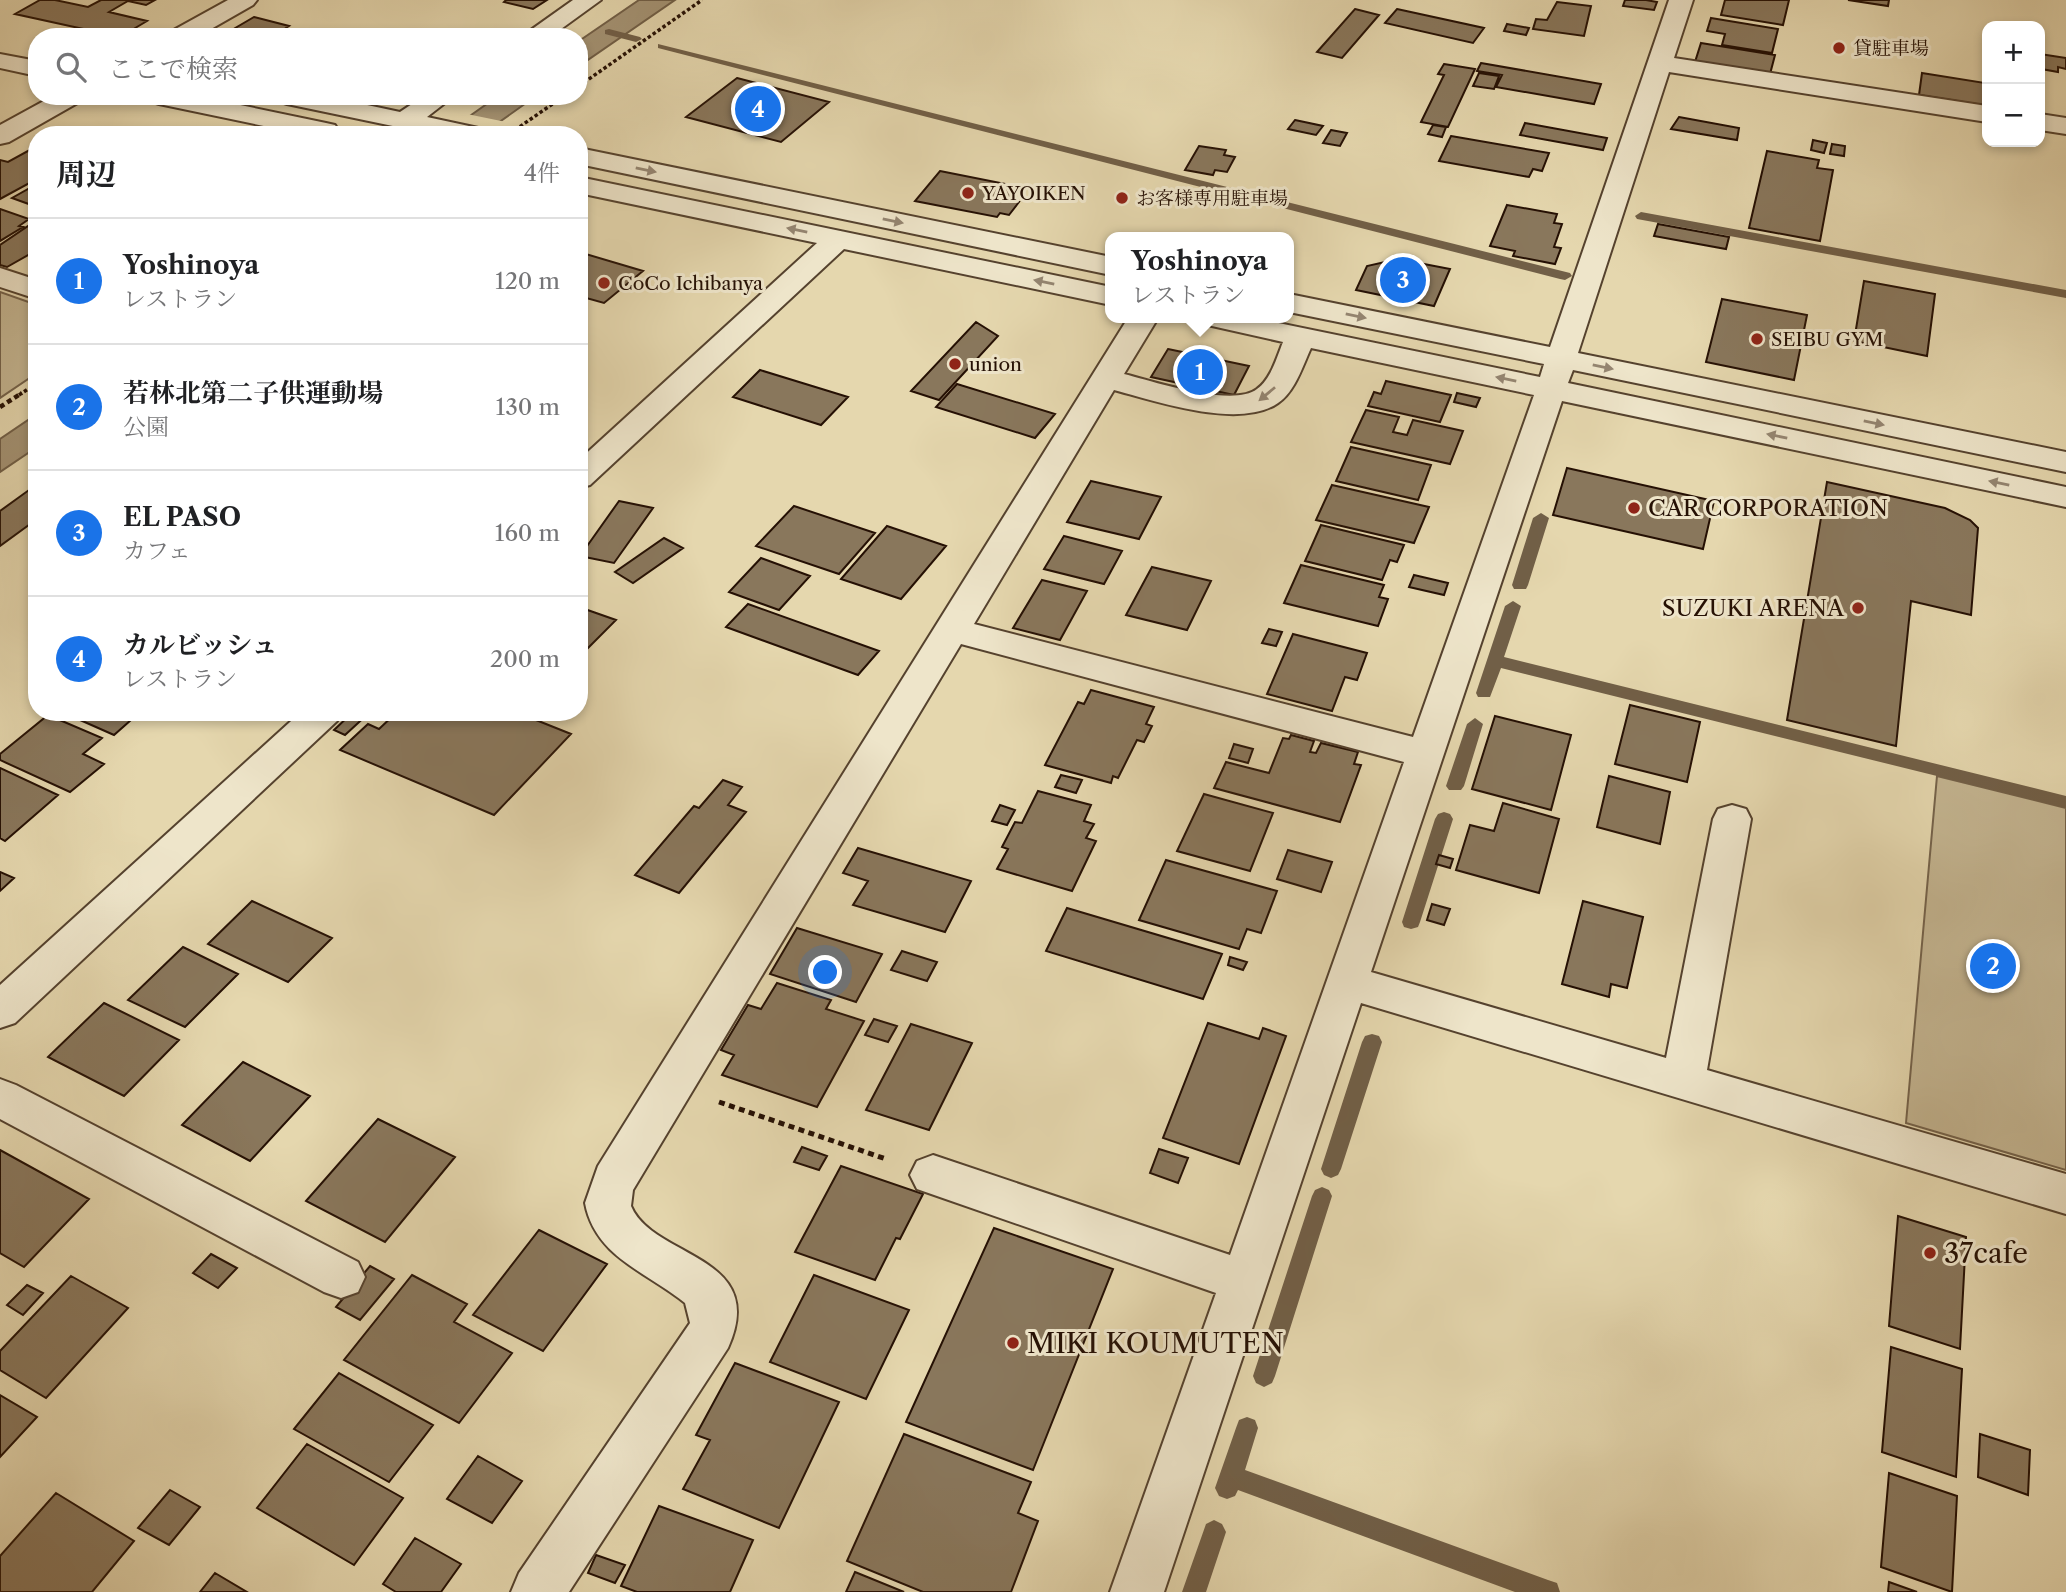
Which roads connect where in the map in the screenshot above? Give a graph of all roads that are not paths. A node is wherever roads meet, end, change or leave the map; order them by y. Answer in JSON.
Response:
{"nodes":[{"id":1,"x":245,"y":0,"type":"edge"},
{"id":2,"x":589,"y":0,"type":"edge"},
{"id":3,"x":1681,"y":0,"type":"edge"},
{"id":4,"x":195,"y":28,"type":"edge"},
{"id":5,"x":547,"y":28,"type":"edge"},
{"id":6,"x":0,"y":61,"type":"edge"},
{"id":7,"x":1660,"y":63,"type":"junction"},
{"id":8,"x":28,"y":67,"type":"edge"},
{"id":9,"x":56,"y":105,"type":"edge"},
{"id":10,"x":201,"y":105,"type":"edge"},
{"id":11,"x":331,"y":105,"type":"edge"},
{"id":12,"x":428,"y":105,"type":"edge"},
{"id":13,"x":1982,"y":113,"type":"edge"},
{"id":14,"x":405,"y":120,"type":"junction"},
{"id":15,"x":2045,"y":123,"type":"edge"},
{"id":16,"x":300,"y":126,"type":"edge"},
{"id":17,"x":431,"y":126,"type":"edge"},
{"id":18,"x":2066,"y":126,"type":"edge"},
{"id":19,"x":0,"y":136,"type":"edge"},
{"id":20,"x":588,"y":158,"type":"edge"},
{"id":21,"x":588,"y":187,"type":"edge"},
{"id":22,"x":838,"y":239,"type":"junction"},
{"id":23,"x":1105,"y":265,"type":"edge"},
{"id":24,"x":0,"y":277,"type":"edge"},
{"id":25,"x":28,"y":287,"type":"edge"},
{"id":26,"x":1105,"y":295,"type":"edge"},
{"id":27,"x":1294,"y":304,"type":"edge"},
{"id":28,"x":1140,"y":323,"type":"edge"},
{"id":29,"x":1237,"y":323,"type":"edge"},
{"id":30,"x":1301,"y":336,"type":"junction"},
{"id":31,"x":1556,"y":373,"type":"junction"},
{"id":32,"x":1106,"y":379,"type":"junction"},
{"id":33,"x":2066,"y":462,"type":"edge"},
{"id":34,"x":588,"y":470,"type":"edge"},
{"id":35,"x":2066,"y":497,"type":"edge"},
{"id":36,"x":952,"y":630,"type":"junction"},
{"id":37,"x":314,"y":721,"type":"edge"},
{"id":38,"x":1426,"y":754,"type":"junction"},
{"id":39,"x":1732,"y":819,"type":"dead end"},
{"id":40,"x":1347,"y":982,"type":"junction"},
{"id":41,"x":0,"y":1011,"type":"edge"},
{"id":42,"x":1683,"y":1081,"type":"junction"},
{"id":43,"x":0,"y":1098,"type":"edge"},
{"id":44,"x":933,"y":1175,"type":"road end"},
{"id":45,"x":2066,"y":1194,"type":"edge"},
{"id":46,"x":341,"y":1278,"type":"dead end"},
{"id":47,"x":1244,"y":1281,"type":"junction"},
{"id":48,"x":538,"y":1592,"type":"edge"},
{"id":49,"x":1137,"y":1592,"type":"edge"}],
"edges":[{"from":1,"to":4,"type":"street"},
{"from":2,"to":5,"type":"street"},
{"from":3,"to":7,"type":"street"},
{"from":6,"to":8,"type":"street"},
{"from":7,"to":13,"type":"street"},
{"from":7,"to":31,"type":"street"},
{"from":9,"to":19,"type":"street"},
{"from":10,"to":16,"type":"street"},
{"from":11,"to":14,"type":"street"},
{"from":12,"to":14,"type":"street"},
{"from":14,"to":17,"type":"street"},
{"from":15,"to":18,"type":"street"},
{"from":20,"to":23,"type":"street","one_way":true},
{"from":22,"to":21,"type":"street","one_way":true},
{"from":26,"to":22,"type":"street","one_way":true},
{"from":22,"to":34,"type":"street"},
{"from":24,"to":25,"type":"street"},
{"from":27,"to":31,"type":"street","one_way":true},
{"from":28,"to":32,"type":"street"},
{"from":29,"to":30,"type":"street"},
{"from":31,"to":30,"type":"street","one_way":true},
{"from":30,"to":32,"type":"street","one_way":true},
{"from":31,"to":33,"type":"street","one_way":true},
{"from":35,"to":31,"type":"street","one_way":true},
{"from":31,"to":38,"type":"street"},
{"from":32,"to":36,"type":"street"},
{"from":36,"to":38,"type":"street"},
{"from":36,"to":48,"type":"street"},
{"from":37,"to":41,"type":"street"},
{"from":38,"to":40,"type":"street"},
{"from":39,"to":42,"type":"street"},
{"from":40,"to":42,"type":"street"},
{"from":40,"to":47,"type":"street"},
{"from":42,"to":45,"type":"street"},
{"from":43,"to":46,"type":"street"},
{"from":44,"to":47,"type":"street"},
{"from":47,"to":49,"type":"street"}]}
